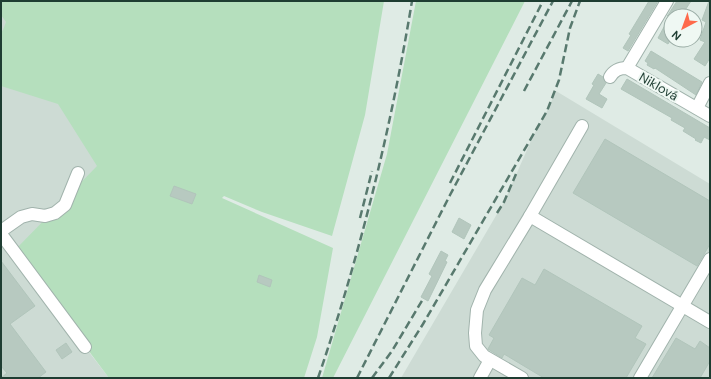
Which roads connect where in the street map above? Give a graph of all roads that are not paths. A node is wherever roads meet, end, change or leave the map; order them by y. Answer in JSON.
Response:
{"nodes":[{"id":1,"x":667,"y":1,"type":"edge"},
{"id":2,"x":627,"y":68,"type":"junction"},
{"id":3,"x":610,"y":77,"type":"dead end"},
{"id":4,"x":710,"y":83,"type":"edge"},
{"id":5,"x":697,"y":108,"type":"junction"},
{"id":6,"x":710,"y":116,"type":"edge"},
{"id":7,"x":582,"y":126,"type":"dead end"},
{"id":8,"x":78,"y":173,"type":"dead end"},
{"id":9,"x":530,"y":216,"type":"junction"},
{"id":10,"x":1,"y":231,"type":"edge"},
{"id":11,"x":1,"y":234,"type":"edge"},
{"id":12,"x":710,"y":259,"type":"edge"},
{"id":13,"x":682,"y":306,"type":"junction"},
{"id":14,"x":710,"y":322,"type":"edge"},
{"id":15,"x":85,"y":347,"type":"dead end"},
{"id":16,"x":490,"y":360,"type":"junction"},
{"id":17,"x":480,"y":378,"type":"edge"},
{"id":18,"x":522,"y":378,"type":"edge"},
{"id":19,"x":640,"y":378,"type":"edge"}],
"edges":[{"from":1,"to":2,"type":"street"},
{"from":2,"to":3,"type":"street","name":"Niklová"},
{"from":2,"to":5,"type":"street","name":"Niklová"},
{"from":4,"to":5,"type":"street"},
{"from":5,"to":6,"type":"street","name":"Niklová"},
{"from":7,"to":9,"type":"street"},
{"from":8,"to":10,"type":"street"},
{"from":9,"to":13,"type":"street"},
{"from":9,"to":16,"type":"street"},
{"from":11,"to":15,"type":"street"},
{"from":12,"to":13,"type":"street"},
{"from":13,"to":14,"type":"street"},
{"from":13,"to":19,"type":"street"},
{"from":16,"to":17,"type":"street"},
{"from":16,"to":18,"type":"street"}]}
